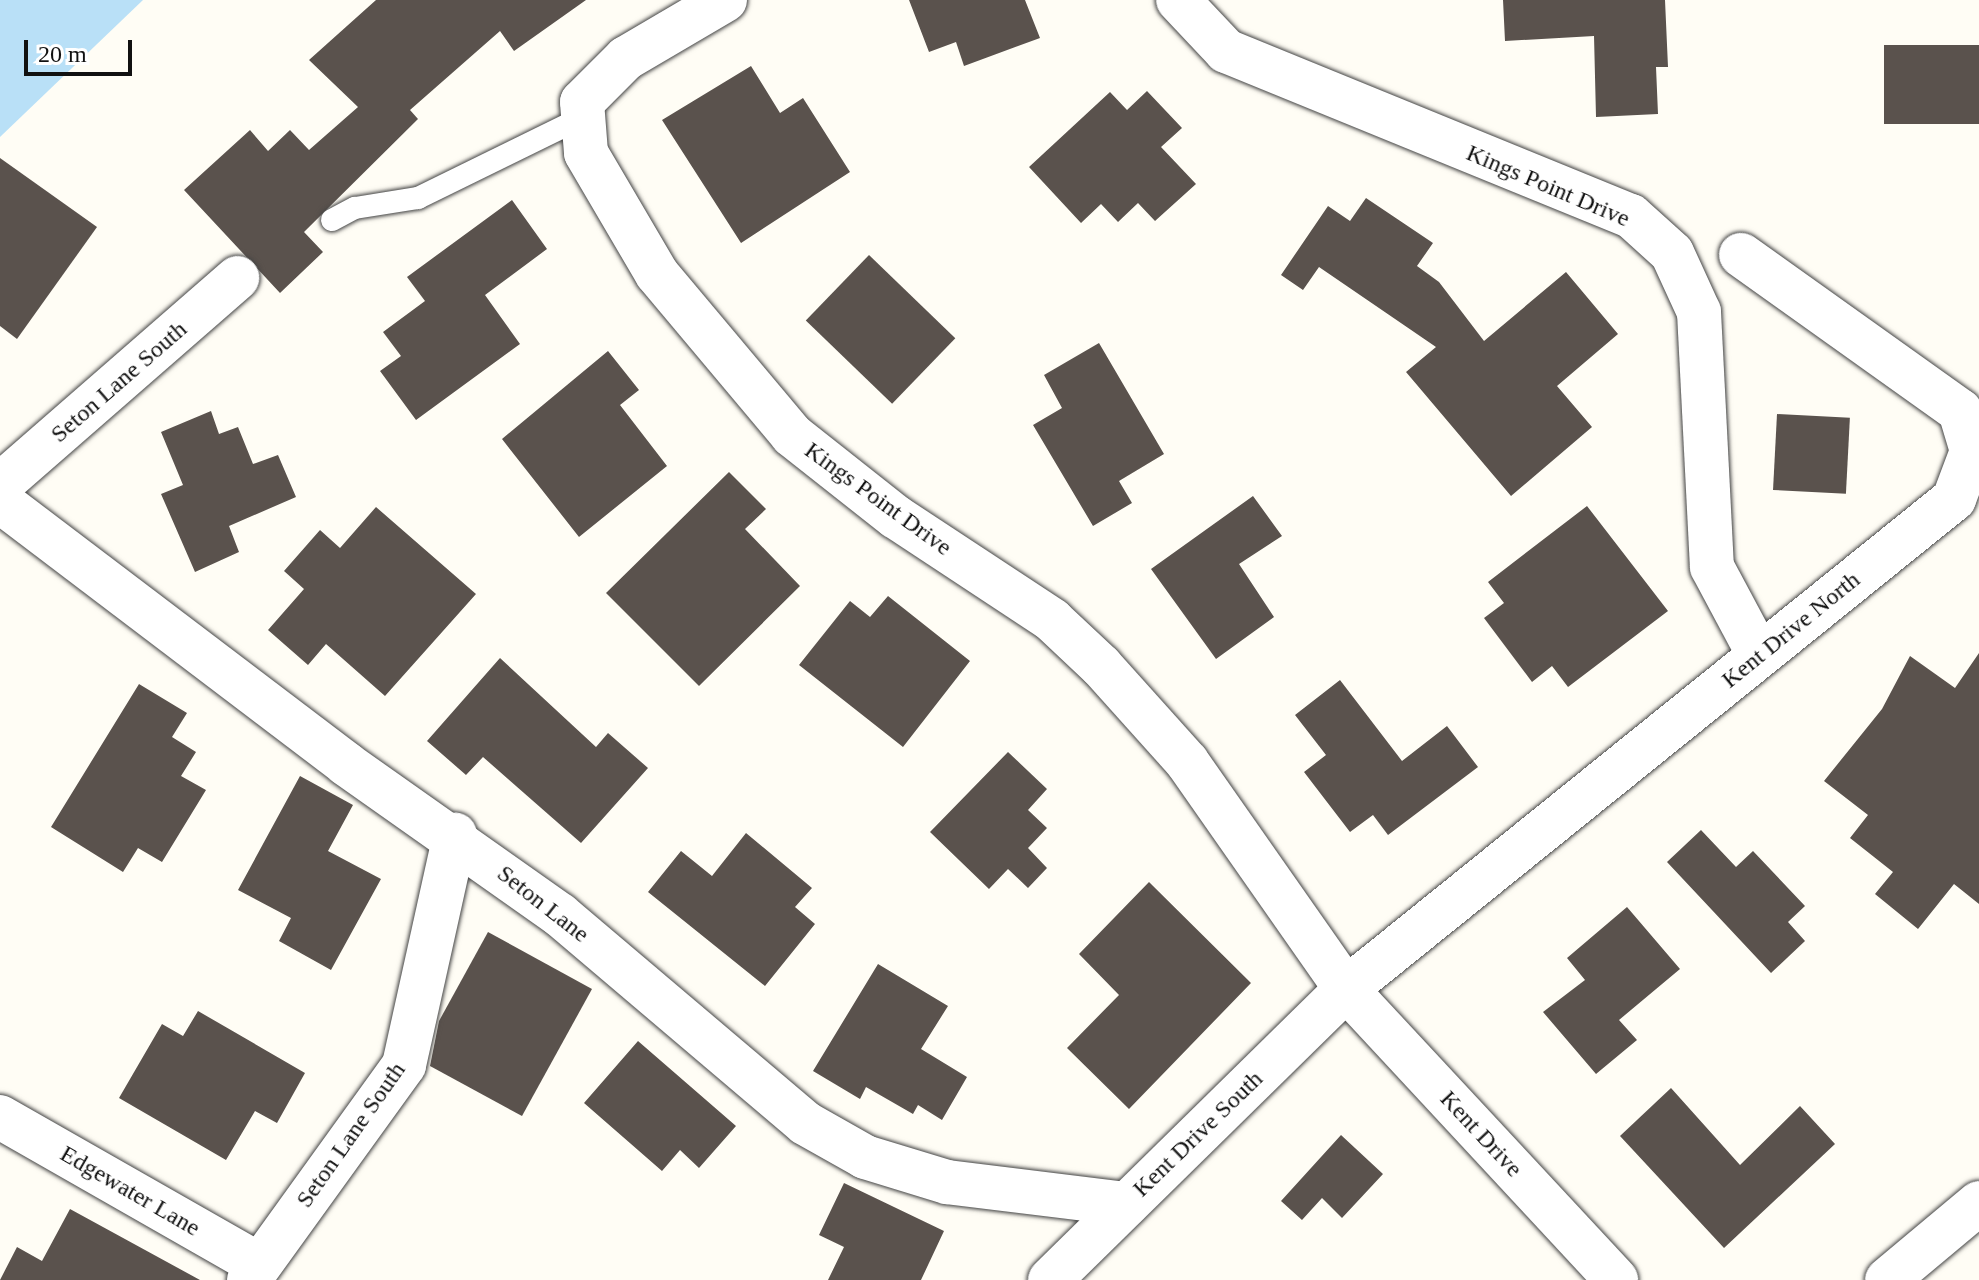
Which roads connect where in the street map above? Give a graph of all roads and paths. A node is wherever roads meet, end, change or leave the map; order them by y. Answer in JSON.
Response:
{"nodes":[{"id":1,"x":725,"y":0,"type":"edge"},
{"id":2,"x":1178,"y":0,"type":"edge"},
{"id":3,"x":583,"y":117,"type":"junction"},
{"id":4,"x":332,"y":220,"type":"dead end"},
{"id":5,"x":1741,"y":255,"type":"dead end"},
{"id":6,"x":237,"y":278,"type":"dead end"},
{"id":7,"x":0,"y":485,"type":"edge"},
{"id":8,"x":0,"y":501,"type":"edge"},
{"id":9,"x":1759,"y":655,"type":"junction"},
{"id":10,"x":455,"y":835,"type":"junction"},
{"id":11,"x":1346,"y":989,"type":"junction"},
{"id":12,"x":0,"y":1117,"type":"edge"},
{"id":13,"x":1979,"y":1203,"type":"edge"},
{"id":14,"x":1127,"y":1204,"type":"junction"},
{"id":15,"x":254,"y":1272,"type":"edge"},
{"id":16,"x":1050,"y":1280,"type":"edge"},
{"id":17,"x":1616,"y":1280,"type":"edge"},
{"id":18,"x":1887,"y":1280,"type":"edge"}],
"edges":[{"from":1,"to":3,"type":"street"},
{"from":2,"to":9,"type":"street","name":"Kings Point Drive"},
{"from":3,"to":4,"type":"lane"},
{"from":3,"to":11,"type":"street","name":"Kings Point Drive"},
{"from":5,"to":9,"type":"street","name":"Kent Drive North"},
{"from":6,"to":7,"type":"street","name":"Seton Lane South"},
{"from":8,"to":10,"type":"street","name":"Seton Lane"},
{"from":9,"to":11,"type":"street","name":"Kent Drive North"},
{"from":10,"to":14,"type":"street","name":"Seton Lane"},
{"from":10,"to":15,"type":"street","name":"Seton Lane South"},
{"from":11,"to":14,"type":"street","name":"Kent Drive South"},
{"from":11,"to":17,"type":"street","name":"Kent Drive"},
{"from":12,"to":15,"type":"street","name":"Edgewater Lane"},
{"from":13,"to":18,"type":"street"},
{"from":14,"to":16,"type":"street","name":"Kent Drive South"}]}
